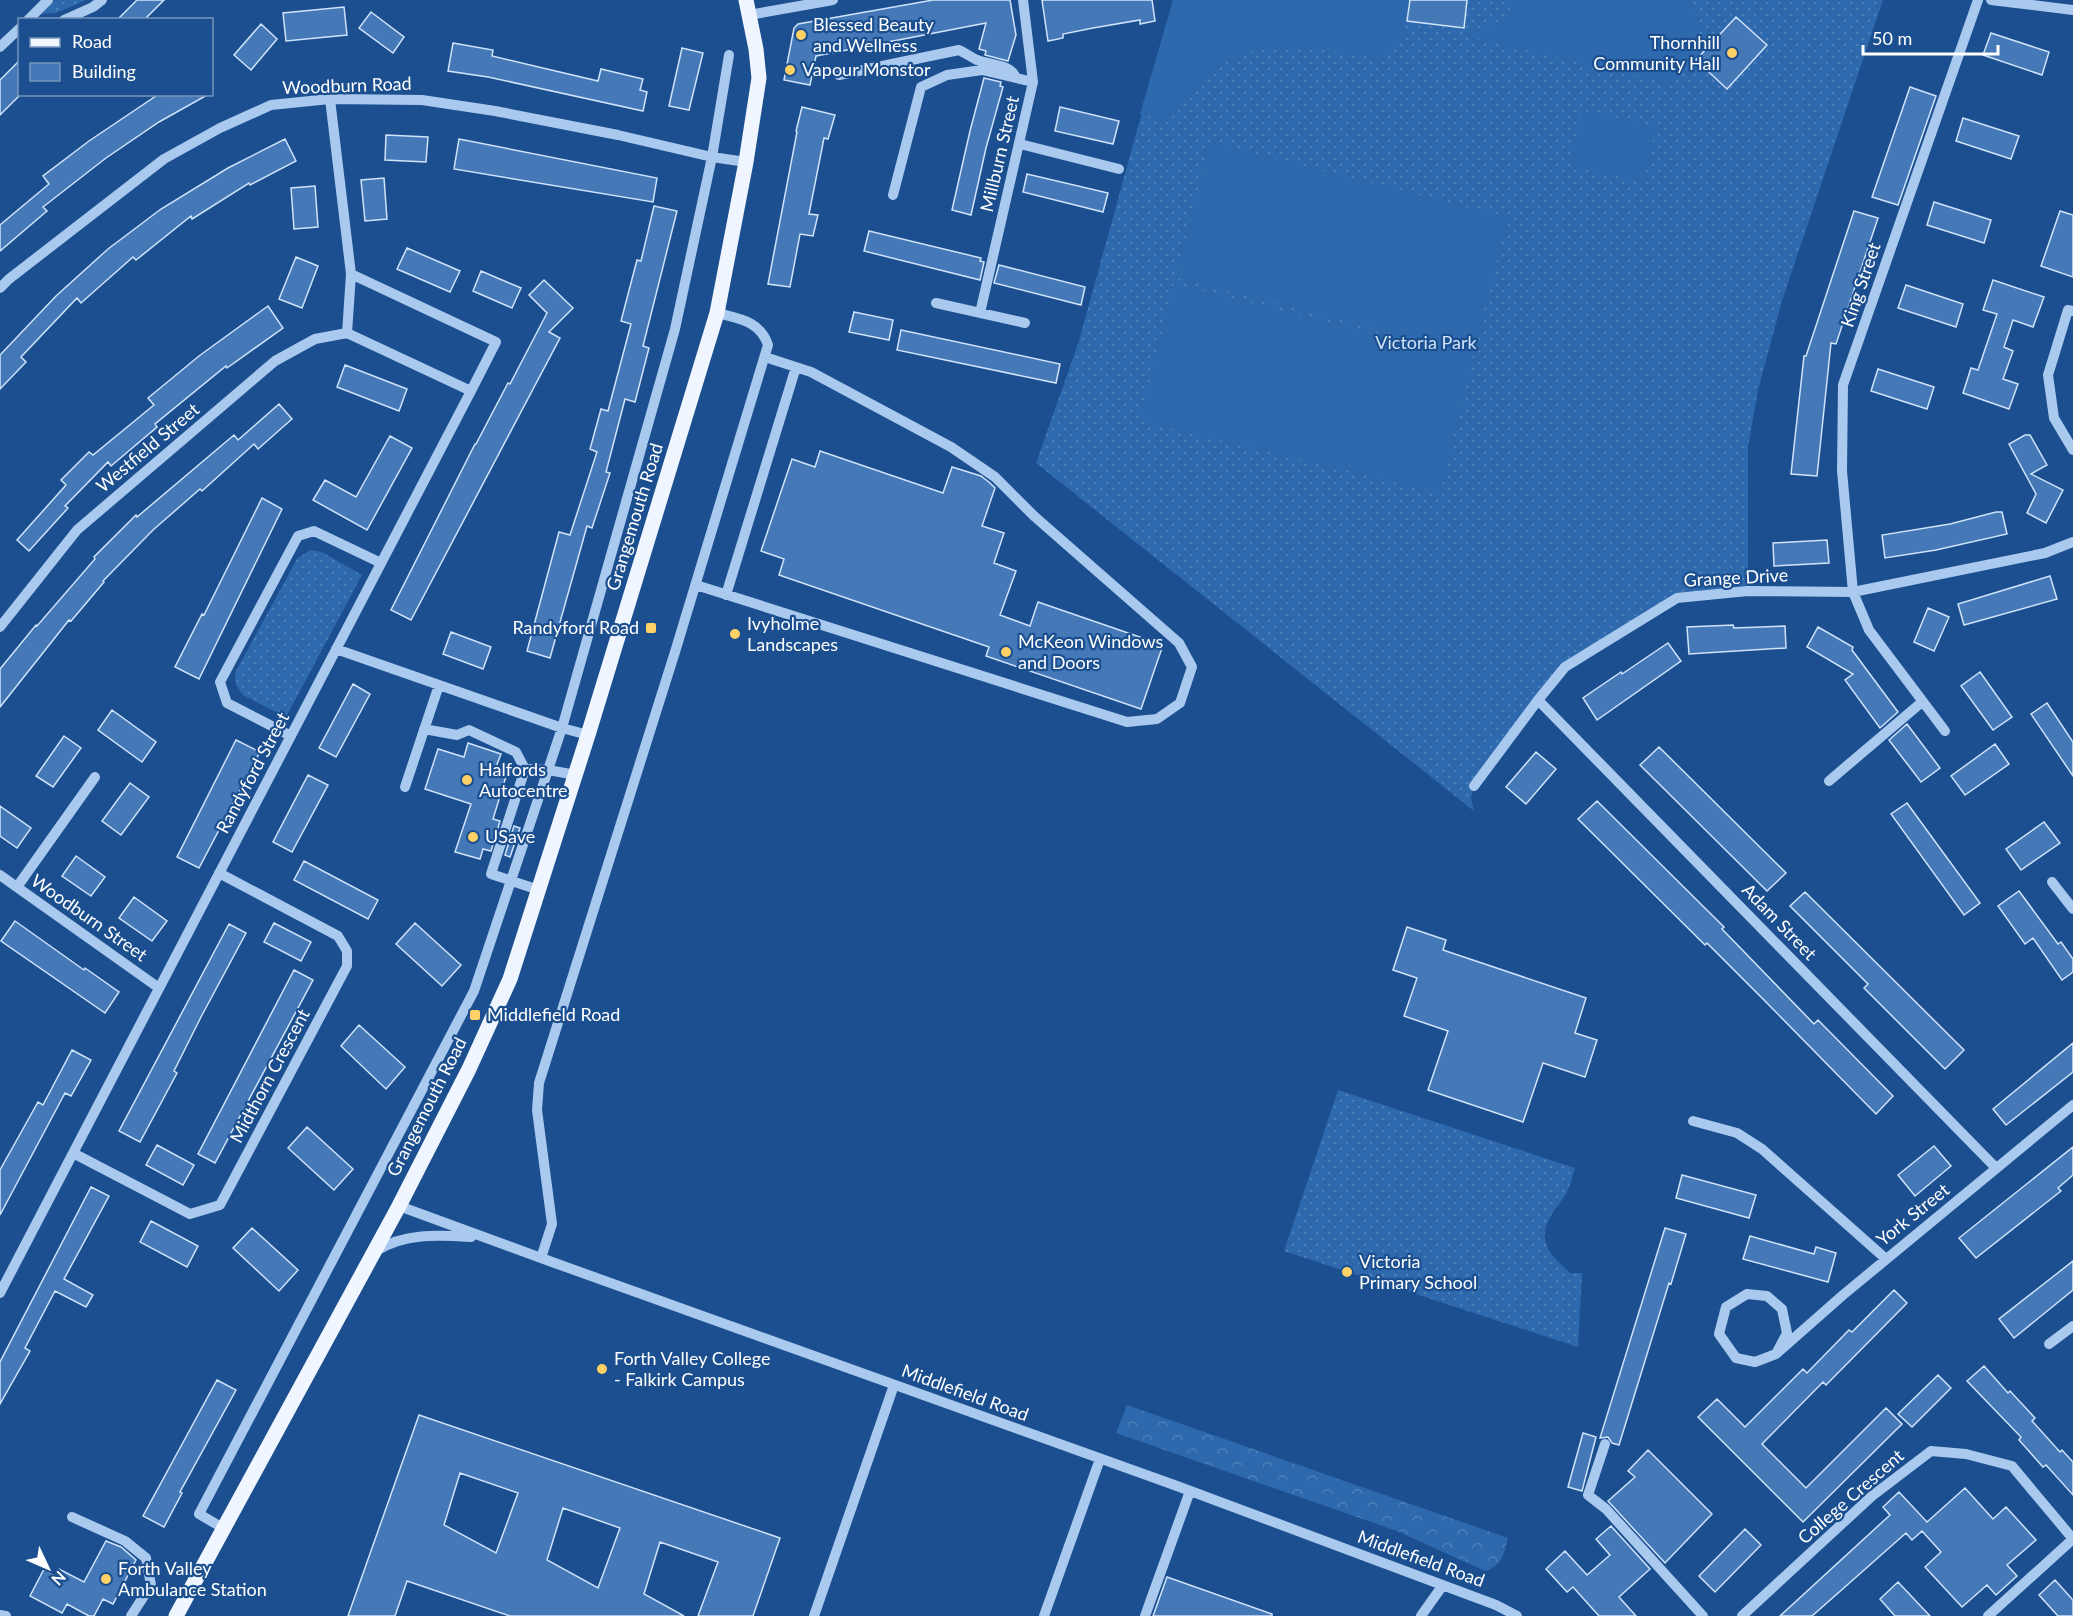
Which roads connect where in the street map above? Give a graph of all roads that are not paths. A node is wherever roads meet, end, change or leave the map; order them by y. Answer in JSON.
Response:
{"nodes":[{"id":1,"x":48,"y":0,"type":"edge"},
{"id":2,"x":102,"y":0,"type":"edge"},
{"id":3,"x":833,"y":0,"type":"edge"},
{"id":4,"x":1023,"y":0,"type":"edge"},
{"id":5,"x":1978,"y":0,"type":"edge"},
{"id":6,"x":1991,"y":0,"type":"edge"},
{"id":7,"x":747,"y":7,"type":"edge"},
{"id":8,"x":2073,"y":10,"type":"edge"},
{"id":9,"x":30,"y":18,"type":"edge"},
{"id":10,"x":68,"y":18,"type":"edge"},
{"id":11,"x":18,"y":29,"type":"edge"},
{"id":12,"x":0,"y":47,"type":"edge"},
{"id":13,"x":729,"y":55,"type":"dead end"},
{"id":14,"x":839,"y":75,"type":"dead end"},
{"id":15,"x":1016,"y":78,"type":"junction"},
{"id":16,"x":1032,"y":82,"type":"junction"},
{"id":17,"x":330,"y":99,"type":"junction"},
{"id":18,"x":1020,"y":144,"type":"junction"},
{"id":19,"x":712,"y":157,"type":"junction"},
{"id":20,"x":746,"y":162,"type":"junction"},
{"id":21,"x":1119,"y":169,"type":"dead end"},
{"id":22,"x":893,"y":195,"type":"dead end"},
{"id":23,"x":351,"y":274,"type":"junction"},
{"id":24,"x":0,"y":288,"type":"edge"},
{"id":25,"x":936,"y":303,"type":"dead end"},
{"id":26,"x":2073,"y":311,"type":"edge"},
{"id":27,"x":717,"y":313,"type":"junction"},
{"id":28,"x":980,"y":313,"type":"junction"},
{"id":29,"x":1025,"y":323,"type":"dead end"},
{"id":30,"x":347,"y":333,"type":"junction"},
{"id":31,"x":765,"y":357,"type":"junction"},
{"id":32,"x":796,"y":367,"type":"junction"},
{"id":33,"x":471,"y":391,"type":"junction"},
{"id":34,"x":2073,"y":450,"type":"edge"},
{"id":35,"x":2073,"y":542,"type":"edge"},
{"id":36,"x":381,"y":563,"type":"junction"},
{"id":37,"x":696,"y":585,"type":"junction"},
{"id":38,"x":1853,"y":592,"type":"junction"},
{"id":39,"x":726,"y":595,"type":"junction"},
{"id":40,"x":0,"y":627,"type":"edge"},
{"id":41,"x":336,"y":649,"type":"junction"},
{"id":42,"x":439,"y":685,"type":"junction"},
{"id":43,"x":1538,"y":700,"type":"junction"},
{"id":44,"x":1922,"y":702,"type":"junction"},
{"id":45,"x":562,"y":728,"type":"junction"},
{"id":46,"x":424,"y":729,"type":"junction"},
{"id":47,"x":1945,"y":731,"type":"dead end"},
{"id":48,"x":588,"y":735,"type":"junction"},
{"id":49,"x":291,"y":736,"type":"junction"},
{"id":50,"x":525,"y":769,"type":"junction"},
{"id":51,"x":548,"y":770,"type":"junction"},
{"id":52,"x":576,"y":776,"type":"junction"},
{"id":53,"x":95,"y":777,"type":"dead end"},
{"id":54,"x":1829,"y":781,"type":"dead end"},
{"id":55,"x":405,"y":786,"type":"dead end"},
{"id":56,"x":1474,"y":786,"type":"dead end"},
{"id":57,"x":219,"y":873,"type":"junction"},
{"id":58,"x":0,"y":875,"type":"edge"},
{"id":59,"x":511,"y":881,"type":"junction"},
{"id":60,"x":2052,"y":882,"type":"dead end"},
{"id":61,"x":17,"y":887,"type":"junction"},
{"id":62,"x":538,"y":890,"type":"junction"},
{"id":63,"x":2073,"y":909,"type":"edge"},
{"id":64,"x":159,"y":988,"type":"junction"},
{"id":65,"x":2073,"y":1105,"type":"edge"},
{"id":66,"x":1693,"y":1121,"type":"dead end"},
{"id":67,"x":73,"y":1153,"type":"junction"},
{"id":68,"x":1996,"y":1168,"type":"junction"},
{"id":69,"x":399,"y":1206,"type":"junction"},
{"id":70,"x":483,"y":1237,"type":"junction"},
{"id":71,"x":374,"y":1252,"type":"junction"},
{"id":72,"x":541,"y":1258,"type":"junction"},
{"id":73,"x":1886,"y":1259,"type":"junction"},
{"id":74,"x":0,"y":1293,"type":"edge"},
{"id":75,"x":2073,"y":1326,"type":"edge"},
{"id":76,"x":2049,"y":1344,"type":"dead end"},
{"id":77,"x":1776,"y":1354,"type":"junction"},
{"id":78,"x":894,"y":1385,"type":"junction"},
{"id":79,"x":1605,"y":1444,"type":"dead end"},
{"id":80,"x":1100,"y":1459,"type":"junction"},
{"id":81,"x":1190,"y":1491,"type":"junction"},
{"id":82,"x":72,"y":1517,"type":"dead end"},
{"id":83,"x":223,"y":1528,"type":"junction"},
{"id":84,"x":2073,"y":1539,"type":"edge"},
{"id":85,"x":1443,"y":1585,"type":"junction"},
{"id":86,"x":0,"y":1615,"type":"edge"},
{"id":87,"x":6,"y":1616,"type":"edge"},
{"id":88,"x":131,"y":1616,"type":"edge"},
{"id":89,"x":176,"y":1616,"type":"edge"},
{"id":90,"x":814,"y":1616,"type":"edge"},
{"id":91,"x":1044,"y":1616,"type":"edge"},
{"id":92,"x":1145,"y":1616,"type":"edge"},
{"id":93,"x":1421,"y":1616,"type":"edge"},
{"id":94,"x":1517,"y":1616,"type":"edge"},
{"id":95,"x":1703,"y":1616,"type":"edge"},
{"id":96,"x":1742,"y":1616,"type":"edge"},
{"id":97,"x":1988,"y":1616,"type":"edge"}],
"edges":[{"from":1,"to":9,"type":"street"},
{"from":2,"to":10,"type":"street"},
{"from":3,"to":7,"type":"street"},
{"from":4,"to":16,"type":"street","name":"Millburn Street"},
{"from":5,"to":38,"type":"street","name":"King Street"},
{"from":6,"to":8,"type":"street"},
{"from":7,"to":20,"type":"main road","name":"Grangemouth Road"},
{"from":11,"to":12,"type":"street"},
{"from":13,"to":19,"type":"street","name":"Grangemouth Road"},
{"from":14,"to":15,"type":"street"},
{"from":15,"to":16,"type":"street"},
{"from":15,"to":22,"type":"street"},
{"from":16,"to":18,"type":"street","name":"Millburn Street"},
{"from":17,"to":19,"type":"street","name":"Woodburn Road"},
{"from":17,"to":23,"type":"street"},
{"from":17,"to":24,"type":"street","name":"Woodburn Road"},
{"from":18,"to":21,"type":"street"},
{"from":18,"to":28,"type":"street","name":"Millburn Street"},
{"from":19,"to":20,"type":"street","name":"Woodburn Road"},
{"from":19,"to":45,"type":"street","name":"Grangemouth Road"},
{"from":20,"to":27,"type":"main road","name":"Grangemouth Road"},
{"from":23,"to":30,"type":"street"},
{"from":23,"to":33,"type":"street","name":"Randyford Street"},
{"from":25,"to":28,"type":"street"},
{"from":26,"to":34,"type":"street"},
{"from":27,"to":31,"type":"street"},
{"from":27,"to":48,"type":"main road","name":"Grangemouth Road"},
{"from":28,"to":29,"type":"street"},
{"from":30,"to":33,"type":"street"},
{"from":30,"to":40,"type":"street","name":"Westfield Street"},
{"from":31,"to":32,"type":"street"},
{"from":31,"to":37,"type":"street"},
{"from":32,"to":39,"type":"street"},
{"from":32,"to":39,"type":"street"},
{"from":33,"to":36,"type":"street","name":"Randyford Street"},
{"from":35,"to":38,"type":"street","name":"Grange Drive"},
{"from":36,"to":41,"type":"street","name":"Randyford Street"},
{"from":36,"to":49,"type":"street"},
{"from":37,"to":39,"type":"street"},
{"from":37,"to":72,"type":"street"},
{"from":38,"to":43,"type":"street","name":"Grange Drive"},
{"from":38,"to":44,"type":"street","name":"King Street"},
{"from":41,"to":42,"type":"street"},
{"from":41,"to":49,"type":"street","name":"Randyford Street"},
{"from":42,"to":45,"type":"street"},
{"from":42,"to":46,"type":"street"},
{"from":43,"to":56,"type":"street","name":"Grange Drive"},
{"from":43,"to":68,"type":"street","name":"Adam Street"},
{"from":44,"to":47,"type":"street","name":"King Street"},
{"from":44,"to":54,"type":"street"},
{"from":45,"to":48,"type":"street"},
{"from":45,"to":51,"type":"street","name":"Grangemouth Road"},
{"from":46,"to":50,"type":"street"},
{"from":46,"to":55,"type":"street"},
{"from":48,"to":52,"type":"main road","name":"Grangemouth Road"},
{"from":49,"to":57,"type":"street","name":"Randyford Street"},
{"from":50,"to":51,"type":"street"},
{"from":50,"to":59,"type":"street"},
{"from":51,"to":52,"type":"street"},
{"from":51,"to":59,"type":"street","name":"Grangemouth Road"},
{"from":52,"to":62,"type":"main road","name":"Grangemouth Road"},
{"from":53,"to":61,"type":"street"},
{"from":57,"to":64,"type":"street","name":"Randyford Street"},
{"from":57,"to":67,"type":"street","name":"Midthorn Crescent"},
{"from":58,"to":61,"type":"street","name":"Woodburn Street"},
{"from":59,"to":62,"type":"street"},
{"from":59,"to":83,"type":"street","name":"Grangemouth Road"},
{"from":60,"to":63,"type":"street"},
{"from":61,"to":64,"type":"street","name":"Woodburn Street"},
{"from":62,"to":69,"type":"main road","name":"Grangemouth Road"},
{"from":64,"to":67,"type":"street","name":"Randyford Street"},
{"from":65,"to":68,"type":"street","name":"York Street"},
{"from":66,"to":73,"type":"street"},
{"from":67,"to":74,"type":"street","name":"Randyford Street"},
{"from":68,"to":73,"type":"street","name":"York Street"},
{"from":69,"to":70,"type":"street","name":"Middlefield Road"},
{"from":69,"to":71,"type":"main road","name":"Grangemouth Road"},
{"from":70,"to":71,"type":"street"},
{"from":70,"to":72,"type":"street","name":"Middlefield Road"},
{"from":71,"to":83,"type":"main road","name":"Grangemouth Road"},
{"from":72,"to":78,"type":"street","name":"Middlefield Road"},
{"from":73,"to":77,"type":"street","name":"York Street"},
{"from":75,"to":76,"type":"street"},
{"from":77,"to":77,"type":"street","name":"York Street"},
{"from":78,"to":80,"type":"street","name":"Middlefield Road"},
{"from":78,"to":90,"type":"street"},
{"from":79,"to":95,"type":"street"},
{"from":80,"to":81,"type":"street","name":"Middlefield Road"},
{"from":80,"to":91,"type":"street"},
{"from":81,"to":85,"type":"street","name":"Middlefield Road"},
{"from":81,"to":92,"type":"street"},
{"from":82,"to":88,"type":"street"},
{"from":83,"to":89,"type":"main road","name":"Grangemouth Road"},
{"from":84,"to":96,"type":"street","name":"College Crescent"},
{"from":84,"to":97,"type":"street"},
{"from":85,"to":93,"type":"street"},
{"from":85,"to":94,"type":"street","name":"Middlefield Road"},
{"from":86,"to":87,"type":"street"}]}
